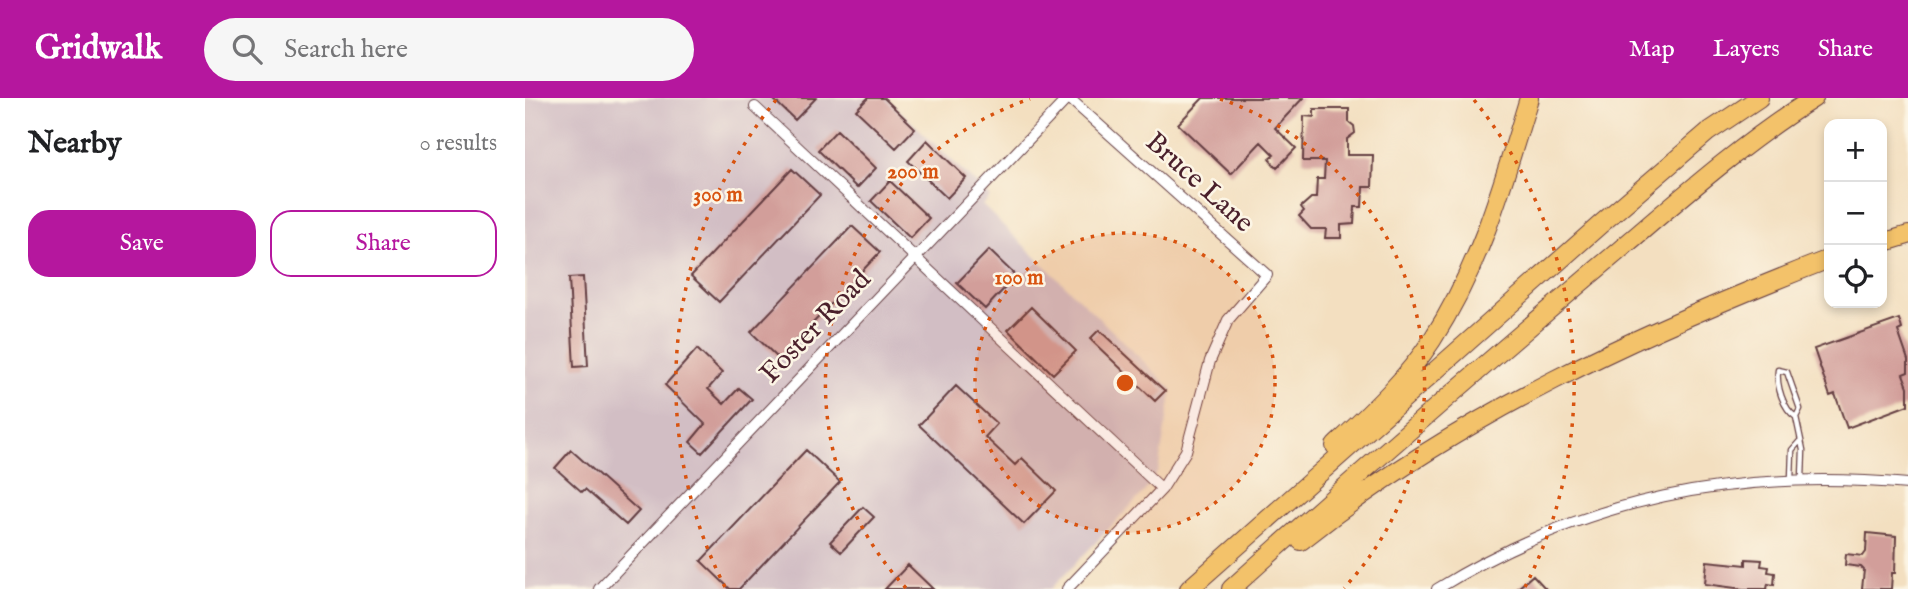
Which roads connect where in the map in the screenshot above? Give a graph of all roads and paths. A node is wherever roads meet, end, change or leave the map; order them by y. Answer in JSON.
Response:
{"nodes":[{"id":1,"x":1068,"y":98,"type":"edge"},
{"id":2,"x":1529,"y":98,"type":"edge"},
{"id":3,"x":1759,"y":98,"type":"edge"},
{"id":4,"x":1814,"y":98,"type":"edge"},
{"id":5,"x":755,"y":107,"type":"dead end"},
{"id":6,"x":1908,"y":236,"type":"edge"},
{"id":7,"x":1887,"y":242,"type":"edge"},
{"id":8,"x":1908,"y":242,"type":"edge"},
{"id":9,"x":1887,"y":243,"type":"edge"},
{"id":10,"x":914,"y":257,"type":"junction"},
{"id":11,"x":1824,"y":261,"type":"edge"},
{"id":12,"x":1796,"y":417,"type":"junction"},
{"id":13,"x":1799,"y":442,"type":"junction"},
{"id":14,"x":1796,"y":478,"type":"junction"},
{"id":15,"x":1908,"y":484,"type":"edge"},
{"id":16,"x":1162,"y":489,"type":"junction"},
{"id":17,"x":599,"y":589,"type":"edge"},
{"id":18,"x":1067,"y":589,"type":"edge"},
{"id":19,"x":1189,"y":589,"type":"edge"},
{"id":20,"x":1231,"y":589,"type":"edge"},
{"id":21,"x":1241,"y":589,"type":"edge"},
{"id":22,"x":1437,"y":589,"type":"edge"}],
"edges":[{"from":1,"to":10,"type":"street","name":"Foster Road"},
{"from":1,"to":16,"type":"street","name":"Bruce Lane"},
{"from":2,"to":19,"type":"highway"},
{"from":3,"to":19,"type":"highway"},
{"from":4,"to":20,"type":"highway"},
{"from":5,"to":10,"type":"street"},
{"from":6,"to":7,"type":"highway"},
{"from":8,"to":9,"type":"highway"},
{"from":10,"to":16,"type":"street"},
{"from":10,"to":17,"type":"street","name":"Foster Road"},
{"from":11,"to":21,"type":"highway"},
{"from":12,"to":12,"type":"lane"},
{"from":12,"to":13,"type":"lane"},
{"from":13,"to":14,"type":"lane"},
{"from":13,"to":14,"type":"lane"},
{"from":14,"to":15,"type":"street"},
{"from":14,"to":22,"type":"street"},
{"from":16,"to":18,"type":"street"}]}
